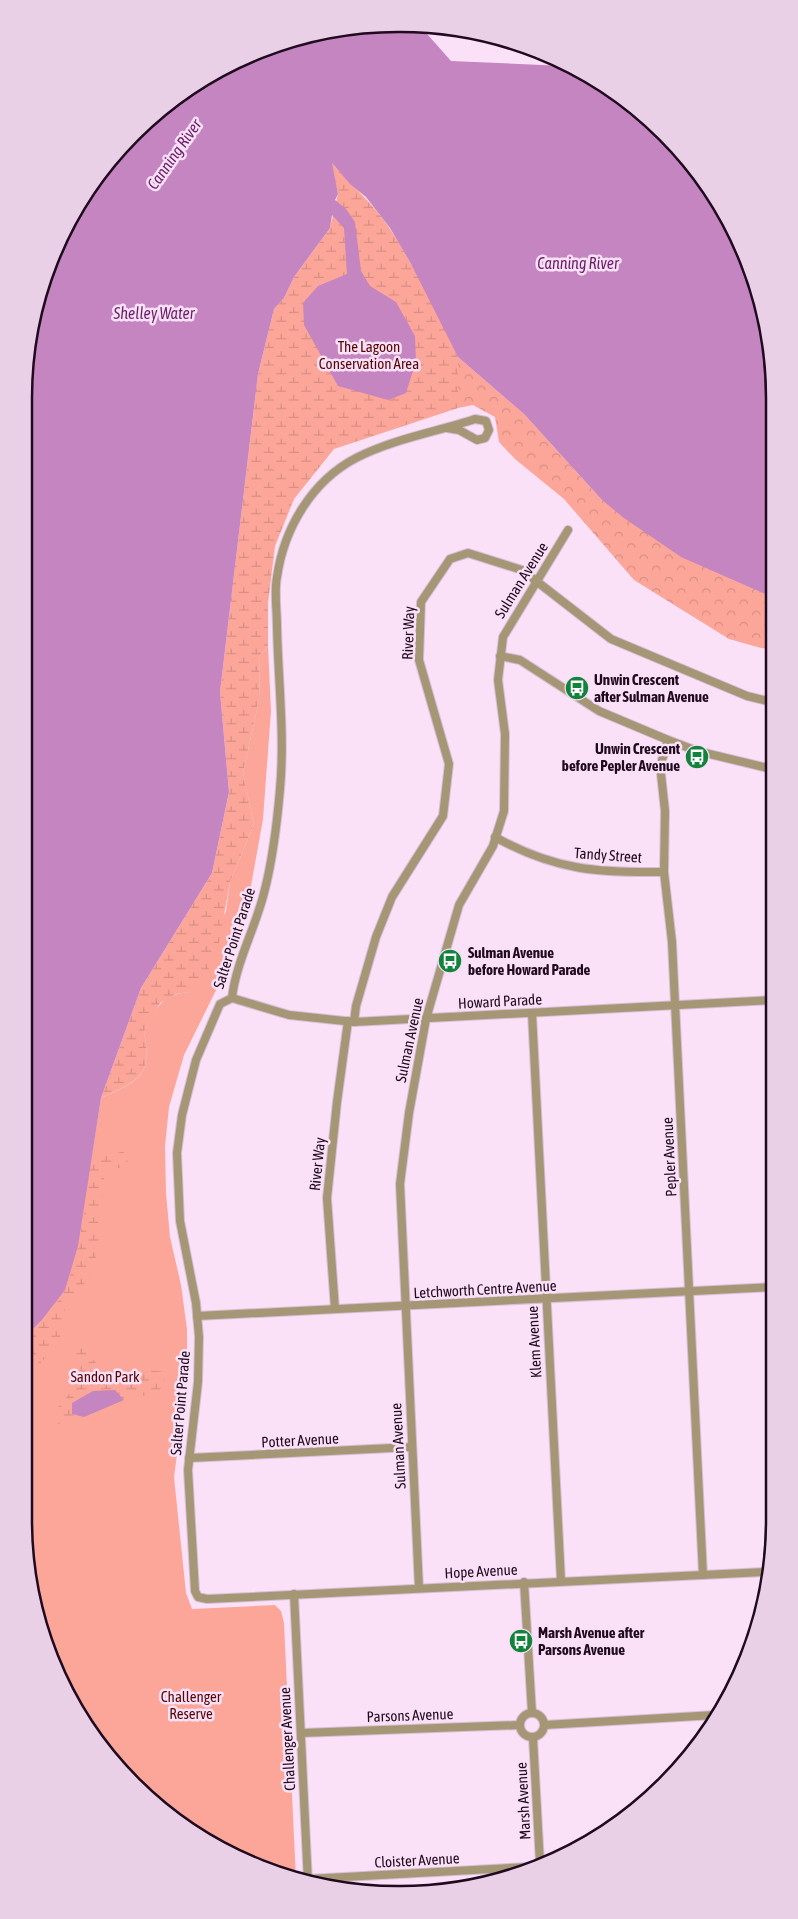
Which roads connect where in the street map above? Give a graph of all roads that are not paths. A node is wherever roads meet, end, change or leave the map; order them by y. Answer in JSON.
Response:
{"nodes":[{"id":1,"x":447,"y":428,"type":"junction"},
{"id":2,"x":568,"y":530,"type":"dead end"},
{"id":3,"x":536,"y":580,"type":"junction"},
{"id":4,"x":500,"y":656,"type":"junction"},
{"id":5,"x":766,"y":700,"type":"edge"},
{"id":6,"x":668,"y":740,"type":"junction"},
{"id":7,"x":766,"y":768,"type":"edge"},
{"id":8,"x":496,"y":837,"type":"junction"},
{"id":9,"x":664,"y":872,"type":"junction"},
{"id":10,"x":232,"y":998,"type":"junction"},
{"id":11,"x":766,"y":1000,"type":"edge"},
{"id":12,"x":675,"y":1006,"type":"junction"},
{"id":13,"x":532,"y":1013,"type":"junction"},
{"id":14,"x":426,"y":1019,"type":"junction"},
{"id":15,"x":351,"y":1022,"type":"junction"},
{"id":16,"x":766,"y":1288,"type":"edge"},
{"id":17,"x":690,"y":1293,"type":"junction"},
{"id":18,"x":546,"y":1300,"type":"junction"},
{"id":19,"x":405,"y":1306,"type":"junction"},
{"id":20,"x":335,"y":1309,"type":"junction"},
{"id":21,"x":197,"y":1316,"type":"junction"},
{"id":22,"x":412,"y":1447,"type":"junction"},
{"id":23,"x":188,"y":1458,"type":"junction"},
{"id":24,"x":761,"y":1572,"type":"edge"},
{"id":25,"x":703,"y":1575,"type":"junction"},
{"id":26,"x":561,"y":1581,"type":"junction"},
{"id":27,"x":524,"y":1582,"type":"junction"},
{"id":28,"x":419,"y":1588,"type":"junction"},
{"id":29,"x":294,"y":1594,"type":"junction"},
{"id":30,"x":198,"y":1597,"type":"joint"},
{"id":31,"x":532,"y":1713,"type":"junction"},
{"id":32,"x":709,"y":1715,"type":"edge"},
{"id":33,"x":519,"y":1725,"type":"junction"},
{"id":34,"x":544,"y":1725,"type":"junction"},
{"id":35,"x":301,"y":1733,"type":"junction"},
{"id":36,"x":533,"y":1738,"type":"junction"},
{"id":37,"x":540,"y":1859,"type":"edge"},
{"id":38,"x":514,"y":1868,"type":"edge"},
{"id":39,"x":308,"y":1875,"type":"edge"},
{"id":40,"x":330,"y":1880,"type":"edge"}],
"edges":[{"from":1,"to":1,"type":"street","name":"Salter Point Parade"},
{"from":1,"to":10,"type":"street","name":"Salter Point Parade"},
{"from":2,"to":3,"type":"street","name":"Sulman Avenue"},
{"from":3,"to":4,"type":"street","name":"Sulman Avenue"},
{"from":3,"to":5,"type":"street","name":"River Way"},
{"from":3,"to":15,"type":"street","name":"River Way"},
{"from":4,"to":6,"type":"street"},
{"from":4,"to":8,"type":"street","name":"Sulman Avenue"},
{"from":6,"to":7,"type":"street"},
{"from":6,"to":9,"type":"street","name":"Pepler Avenue"},
{"from":8,"to":9,"type":"street","name":"Tandy Street"},
{"from":8,"to":14,"type":"street","name":"Sulman Avenue"},
{"from":9,"to":12,"type":"street","name":"Pepler Avenue"},
{"from":10,"to":15,"type":"street","name":"Howard Parade"},
{"from":10,"to":21,"type":"street","name":"Salter Point Parade"},
{"from":11,"to":12,"type":"street","name":"Howard Parade"},
{"from":12,"to":13,"type":"street","name":"Howard Parade"},
{"from":12,"to":17,"type":"street","name":"Pepler Avenue"},
{"from":13,"to":14,"type":"street","name":"Howard Parade"},
{"from":13,"to":18,"type":"street","name":"Klem Avenue"},
{"from":14,"to":15,"type":"street","name":"Howard Parade"},
{"from":14,"to":19,"type":"street","name":"Sulman Avenue"},
{"from":15,"to":20,"type":"street","name":"River Way"},
{"from":16,"to":17,"type":"street","name":"Letchworth Centre Avenue"},
{"from":17,"to":18,"type":"street","name":"Letchworth Centre Avenue"},
{"from":17,"to":25,"type":"street","name":"Pepler Avenue"},
{"from":18,"to":19,"type":"street","name":"Letchworth Centre Avenue"},
{"from":18,"to":26,"type":"street","name":"Klem Avenue"},
{"from":19,"to":20,"type":"street","name":"Letchworth Centre Avenue"},
{"from":19,"to":22,"type":"street","name":"Sulman Avenue"},
{"from":20,"to":21,"type":"street","name":"Letchworth Centre Avenue"},
{"from":21,"to":23,"type":"street","name":"Salter Point Parade"},
{"from":22,"to":23,"type":"street","name":"Potter Avenue"},
{"from":22,"to":28,"type":"street","name":"Sulman Avenue"},
{"from":23,"to":30,"type":"street","name":"Salter Point Parade"},
{"from":24,"to":25,"type":"street","name":"Hope Avenue"},
{"from":25,"to":26,"type":"street","name":"Hope Avenue"},
{"from":26,"to":27,"type":"street","name":"Hope Avenue"},
{"from":27,"to":28,"type":"street","name":"Hope Avenue"},
{"from":27,"to":31,"type":"street"},
{"from":28,"to":29,"type":"street","name":"Hope Avenue"},
{"from":29,"to":30,"type":"street","name":"Hope Avenue"},
{"from":29,"to":35,"type":"street","name":"Challenger Avenue"},
{"from":31,"to":33,"type":"street"},
{"from":31,"to":34,"type":"street"},
{"from":32,"to":34,"type":"street"},
{"from":33,"to":35,"type":"street","name":"Parsons Avenue"},
{"from":33,"to":36,"type":"street"},
{"from":34,"to":36,"type":"street"},
{"from":35,"to":39,"type":"street","name":"Challenger Avenue"},
{"from":36,"to":37,"type":"street","name":"Marsh Avenue"},
{"from":38,"to":40,"type":"street","name":"Cloister Avenue"}]}
